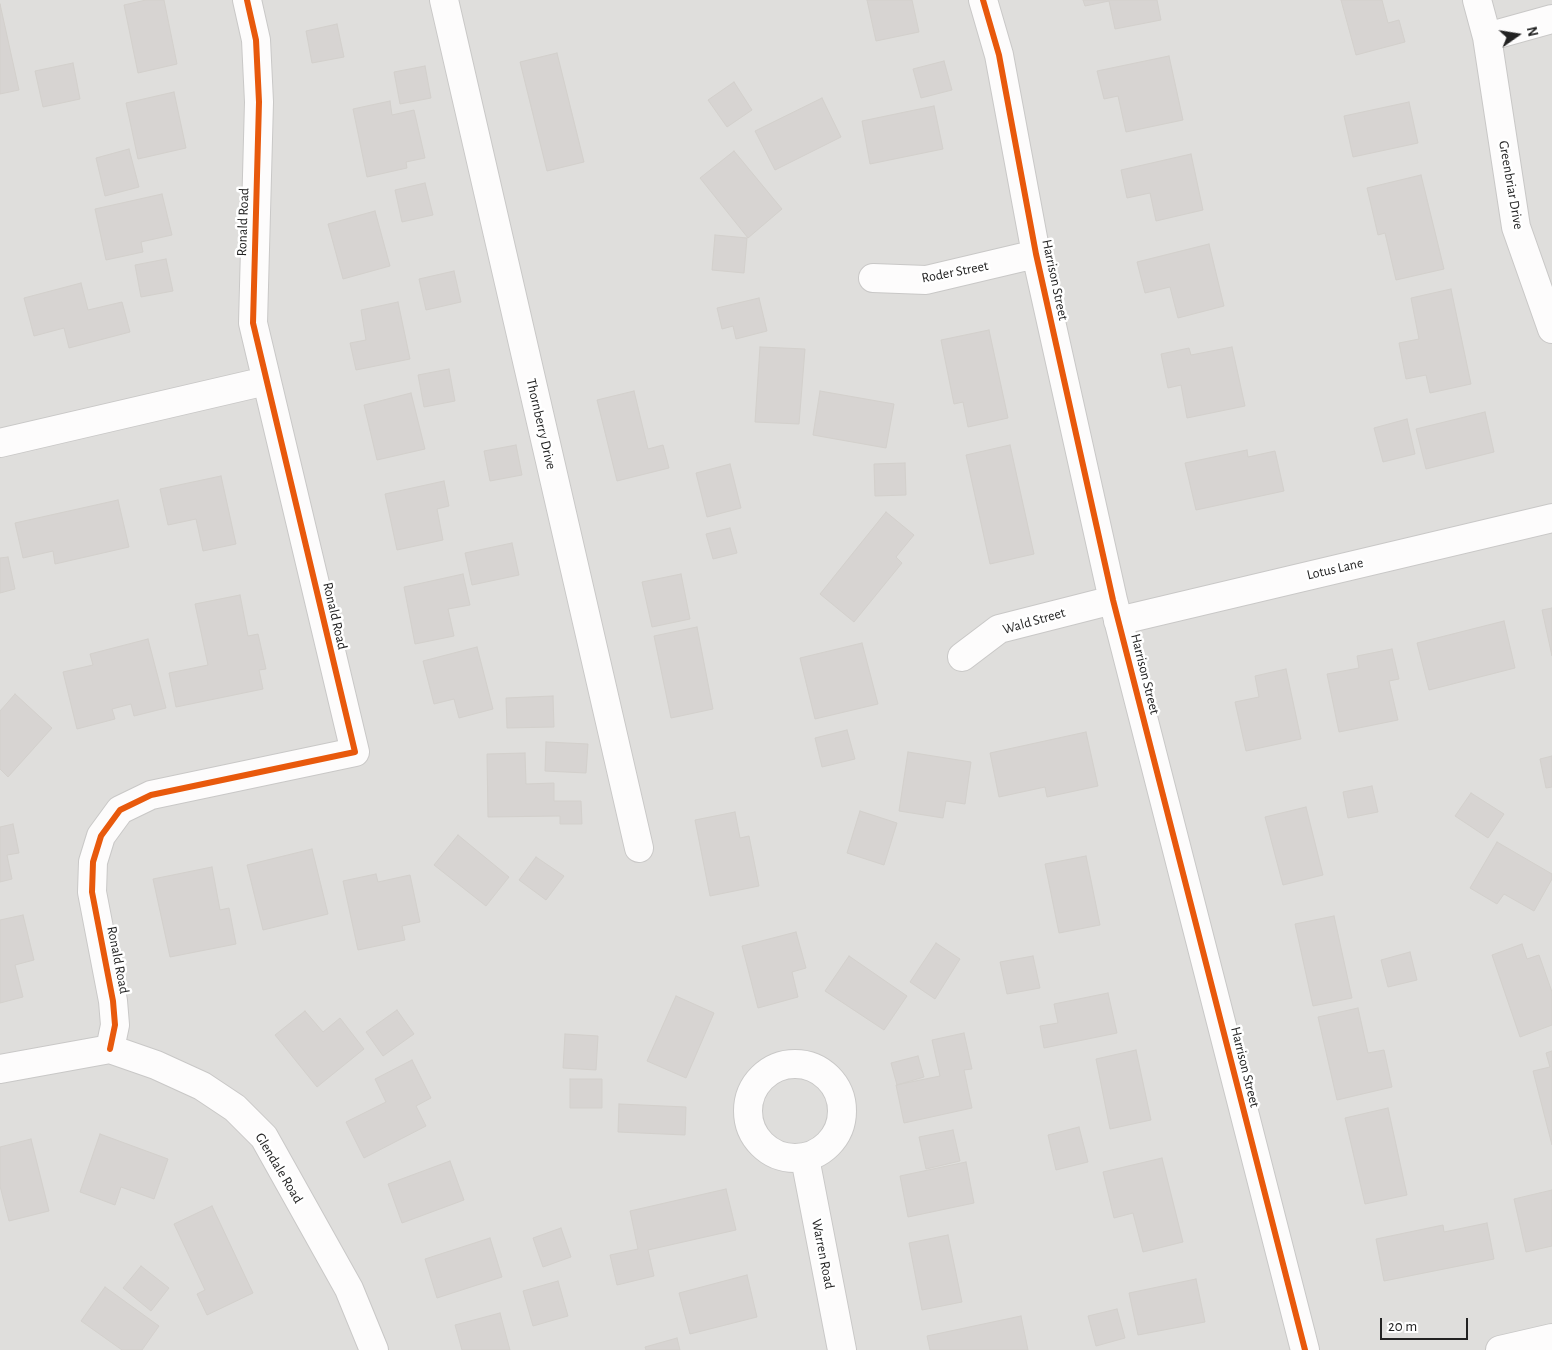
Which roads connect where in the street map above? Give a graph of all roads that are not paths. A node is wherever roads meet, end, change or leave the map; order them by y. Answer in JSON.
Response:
{"nodes":[{"id":1,"x":247,"y":0,"type":"edge"},
{"id":2,"x":444,"y":0,"type":"edge"},
{"id":3,"x":983,"y":0,"type":"edge"},
{"id":4,"x":1477,"y":0,"type":"edge"},
{"id":5,"x":1552,"y":19,"type":"edge"},
{"id":6,"x":1487,"y":37,"type":"junction"},
{"id":7,"x":1036,"y":254,"type":"junction"},
{"id":8,"x":873,"y":278,"type":"dead end"},
{"id":9,"x":1552,"y":329,"type":"edge"},
{"id":10,"x":266,"y":381,"type":"junction"},
{"id":11,"x":0,"y":443,"type":"edge"},
{"id":12,"x":1552,"y":518,"type":"edge"},
{"id":13,"x":1115,"y":610,"type":"junction"},
{"id":14,"x":962,"y":657,"type":"dead end"},
{"id":15,"x":639,"y":848,"type":"dead end"},
{"id":16,"x":110,"y":1050,"type":"junction"},
{"id":17,"x":0,"y":1069,"type":"edge"},
{"id":18,"x":805,"y":1158,"type":"dead end"},
{"id":19,"x":1552,"y":1338,"type":"edge"},
{"id":20,"x":374,"y":1350,"type":"edge"},
{"id":21,"x":842,"y":1350,"type":"edge"},
{"id":22,"x":1305,"y":1350,"type":"edge"},
{"id":23,"x":1500,"y":1350,"type":"edge"}],
"edges":[{"from":1,"to":10,"type":"street","name":"Ronald Road"},
{"from":2,"to":15,"type":"street","name":"Thornberry Drive"},
{"from":3,"to":7,"type":"street","name":"Harrison Street"},
{"from":4,"to":6,"type":"street","name":"Greenbriar Drive"},
{"from":5,"to":6,"type":"street"},
{"from":6,"to":9,"type":"street","name":"Greenbriar Drive"},
{"from":7,"to":8,"type":"street","name":"Roder Street"},
{"from":7,"to":13,"type":"street","name":"Harrison Street"},
{"from":10,"to":11,"type":"street"},
{"from":10,"to":16,"type":"street","name":"Ronald Road"},
{"from":12,"to":13,"type":"street","name":"Lotus Lane"},
{"from":13,"to":14,"type":"street","name":"Wald Street"},
{"from":13,"to":22,"type":"street","name":"Harrison Street"},
{"from":16,"to":17,"type":"street","name":"Glendale Road"},
{"from":16,"to":20,"type":"street","name":"Glendale Road"},
{"from":18,"to":21,"type":"street","name":"Warren Road"},
{"from":19,"to":23,"type":"street"}]}
